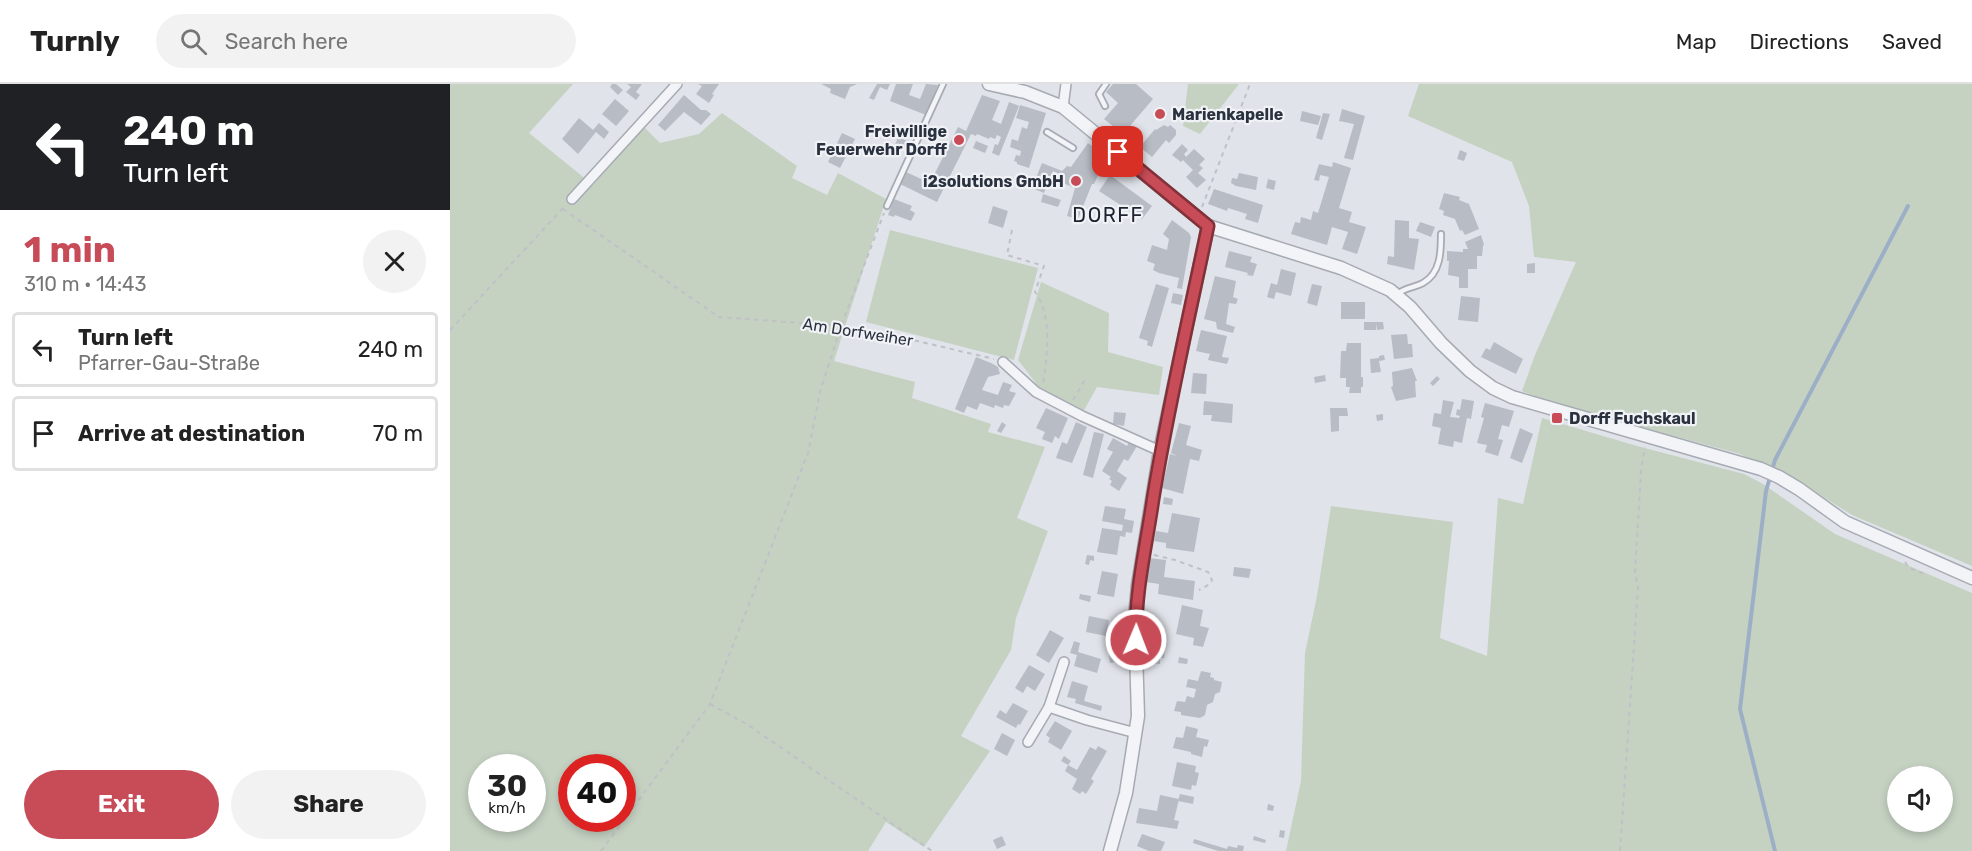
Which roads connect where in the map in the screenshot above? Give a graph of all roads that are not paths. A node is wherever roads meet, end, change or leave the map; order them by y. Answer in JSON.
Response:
{"nodes":[{"id":1,"x":677,"y":84,"type":"edge"},
{"id":2,"x":943,"y":84,"type":"edge"},
{"id":3,"x":1066,"y":84,"type":"edge"},
{"id":4,"x":1106,"y":84,"type":"edge"},
{"id":5,"x":994,"y":85,"type":"edge"},
{"id":6,"x":1105,"y":106,"type":"dead end"},
{"id":7,"x":1063,"y":107,"type":"junction"},
{"id":8,"x":1047,"y":132,"type":"dead end"},
{"id":9,"x":1073,"y":148,"type":"dead end"},
{"id":10,"x":572,"y":199,"type":"dead end"},
{"id":11,"x":887,"y":206,"type":"road end"},
{"id":12,"x":1208,"y":226,"type":"junction"},
{"id":13,"x":1441,"y":234,"type":"dead end"},
{"id":14,"x":1396,"y":295,"type":"junction"},
{"id":15,"x":1003,"y":362,"type":"road end"},
{"id":16,"x":1160,"y":451,"type":"junction"},
{"id":17,"x":1972,"y":578,"type":"edge"},
{"id":18,"x":1064,"y":662,"type":"dead end"},
{"id":19,"x":1049,"y":706,"type":"junction"},
{"id":20,"x":1136,"y":733,"type":"junction"},
{"id":21,"x":1028,"y":742,"type":"dead end"},
{"id":22,"x":1110,"y":851,"type":"edge"}],
"edges":[{"from":1,"to":10,"type":"street"},
{"from":2,"to":11,"type":"lane"},
{"from":3,"to":7,"type":"street"},
{"from":4,"to":6,"type":"lane"},
{"from":5,"to":7,"type":"street"},
{"from":7,"to":12,"type":"street"},
{"from":8,"to":9,"type":"lane"},
{"from":12,"to":14,"type":"street"},
{"from":12,"to":16,"type":"street"},
{"from":13,"to":14,"type":"lane"},
{"from":14,"to":17,"type":"street"},
{"from":15,"to":16,"type":"street"},
{"from":16,"to":20,"type":"street"},
{"from":18,"to":19,"type":"street"},
{"from":19,"to":20,"type":"street"},
{"from":19,"to":21,"type":"street"},
{"from":20,"to":22,"type":"street"}]}
